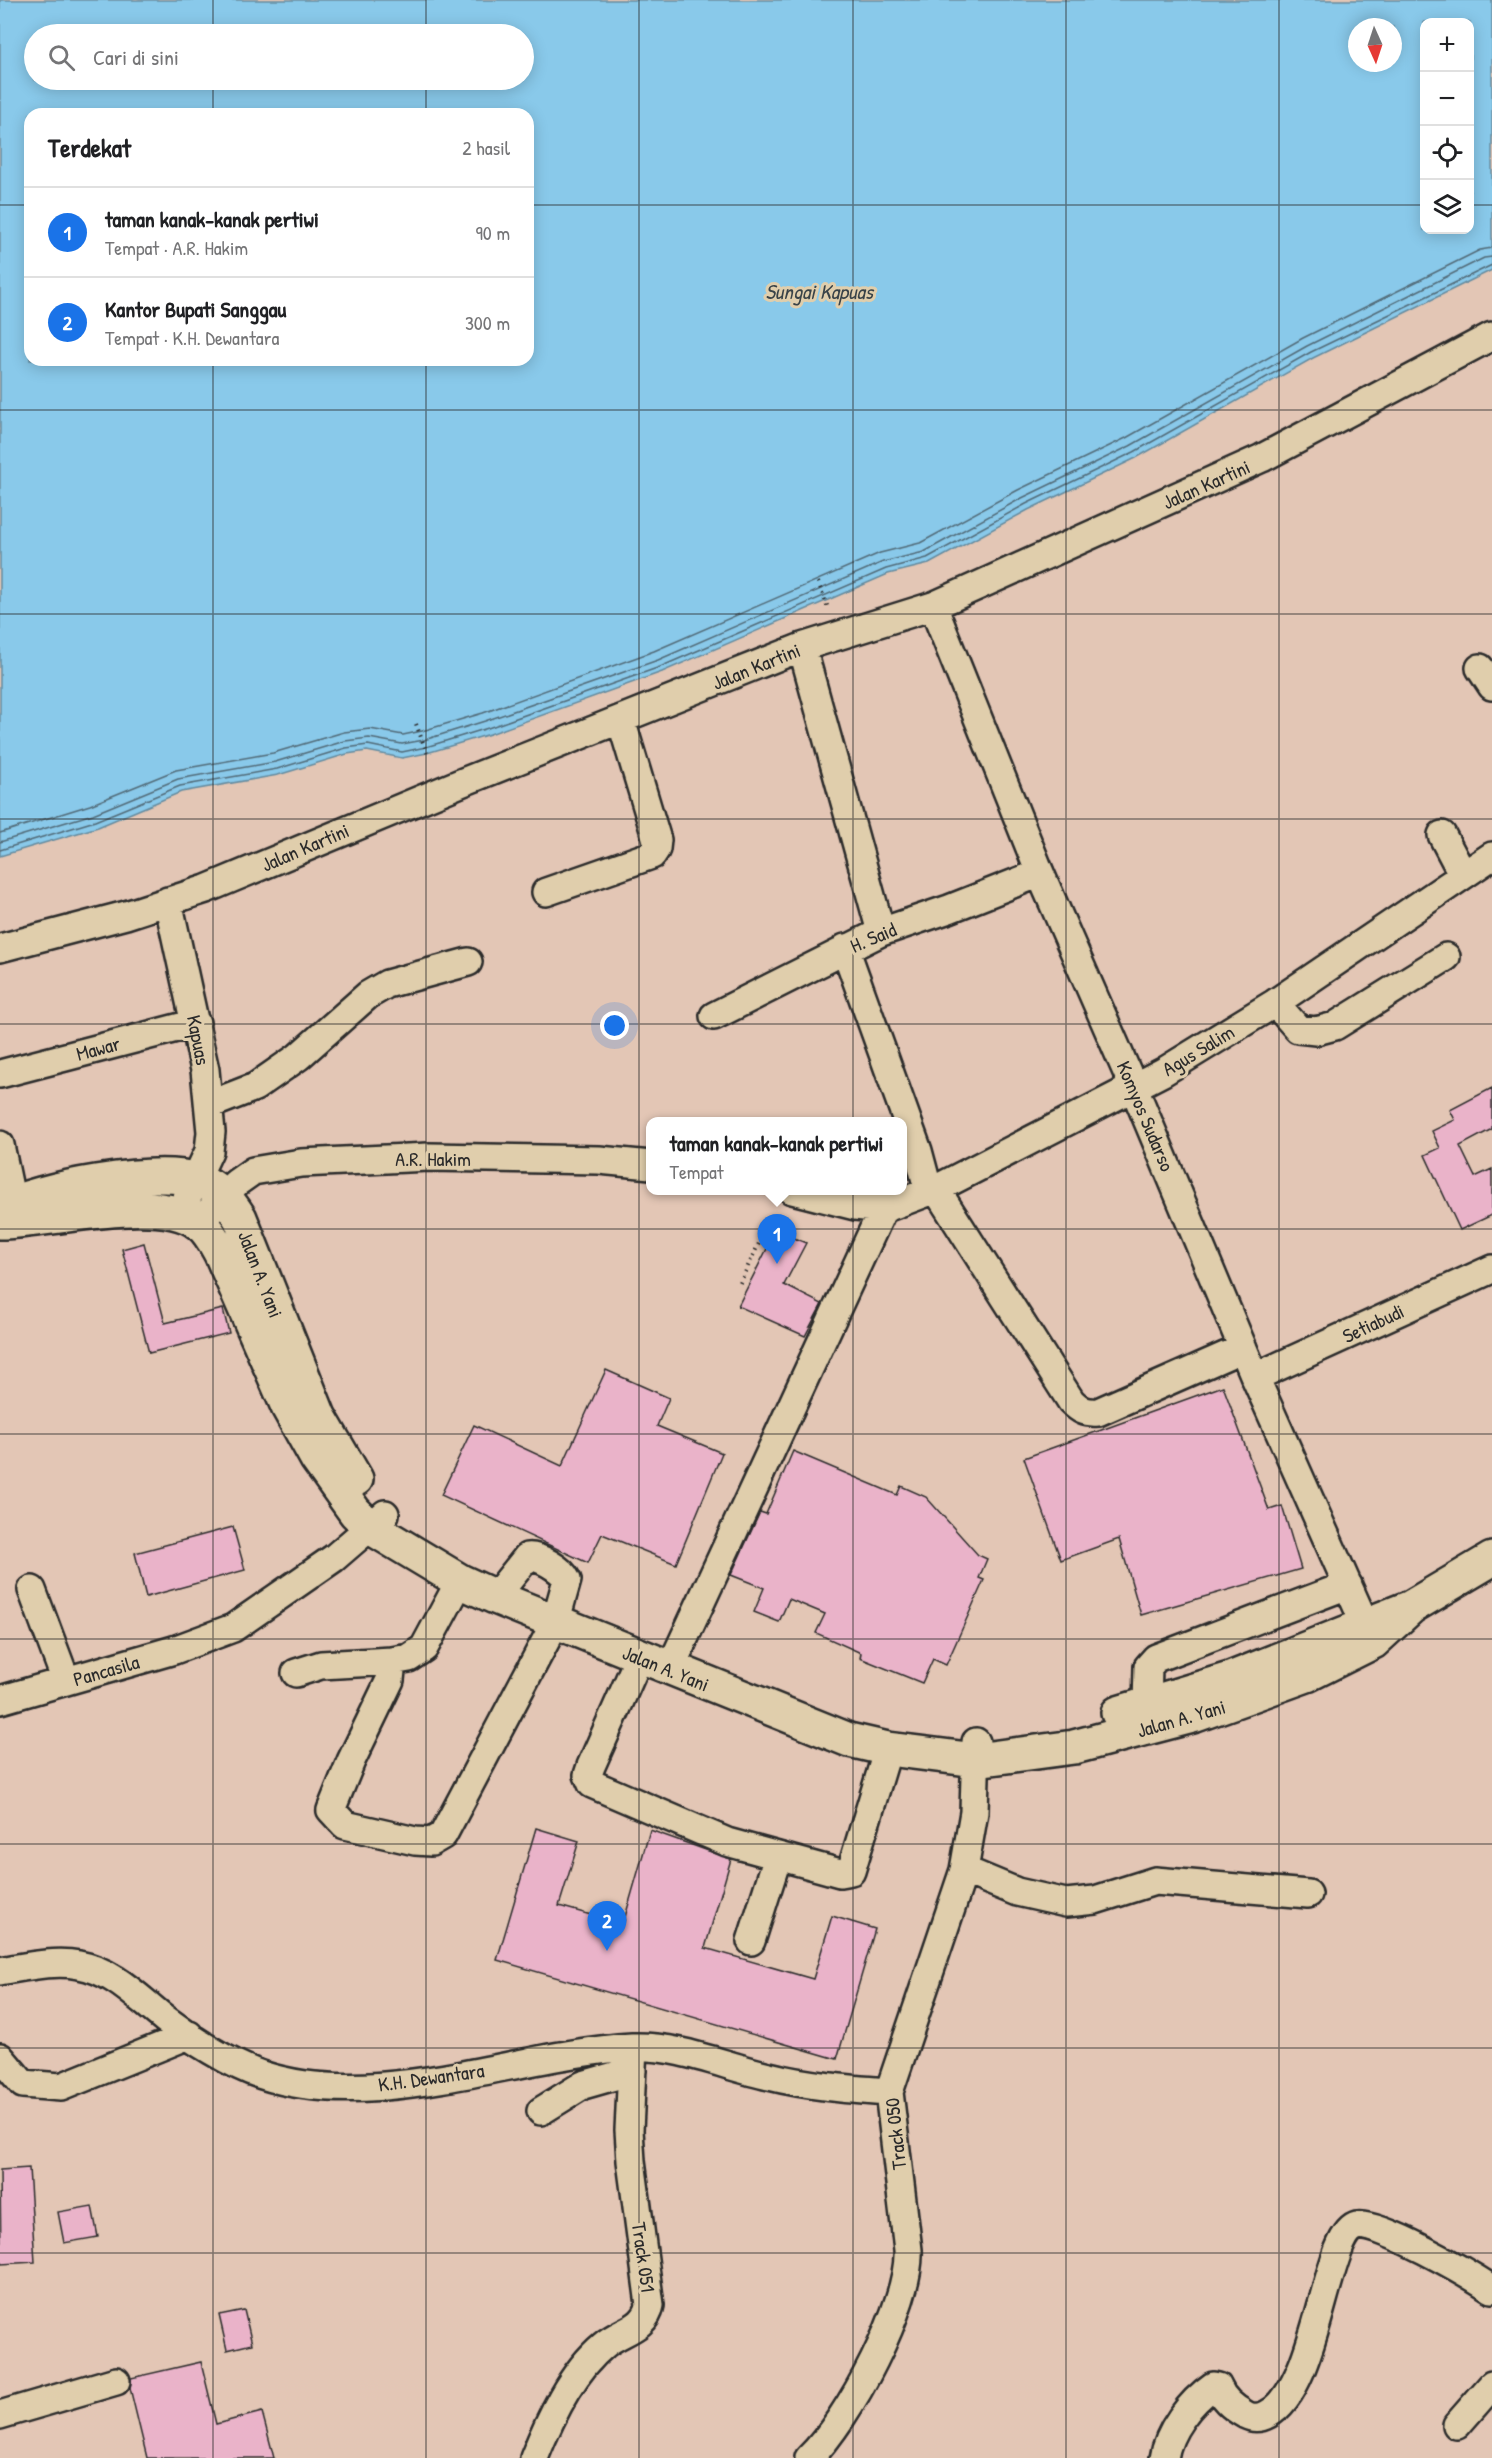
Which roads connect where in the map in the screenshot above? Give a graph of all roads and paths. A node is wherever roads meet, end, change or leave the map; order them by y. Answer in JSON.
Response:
{"nodes":[{"id":1,"x":1492,"y":336,"type":"edge"},
{"id":2,"x":818,"y":582,"type":"dead end"},
{"id":3,"x":933,"y":606,"type":"junction"},
{"id":4,"x":828,"y":608,"type":"dead end"},
{"id":5,"x":802,"y":647,"type":"junction"},
{"id":6,"x":621,"y":720,"type":"junction"},
{"id":7,"x":416,"y":724,"type":"dead end"},
{"id":8,"x":427,"y":753,"type":"dead end"},
{"id":9,"x":1442,"y":835,"type":"dead end"},
{"id":10,"x":1492,"y":856,"type":"edge"},
{"id":11,"x":1040,"y":873,"type":"junction"},
{"id":12,"x":1463,"y":875,"type":"junction"},
{"id":13,"x":546,"y":892,"type":"dead end"},
{"id":14,"x":168,"y":901,"type":"junction"},
{"id":15,"x":881,"y":932,"type":"junction"},
{"id":16,"x":0,"y":948,"type":"edge"},
{"id":17,"x":845,"y":948,"type":"junction"},
{"id":18,"x":1446,"y":957,"type":"dead end"},
{"id":19,"x":468,"y":962,"type":"dead end"},
{"id":20,"x":1275,"y":1004,"type":"junction"},
{"id":21,"x":714,"y":1016,"type":"dead end"},
{"id":22,"x":196,"y":1023,"type":"junction"},
{"id":23,"x":0,"y":1074,"type":"edge"},
{"id":24,"x":1134,"y":1088,"type":"junction"},
{"id":25,"x":209,"y":1105,"type":"junction"},
{"id":26,"x":906,"y":1117,"type":"edge"},
{"id":27,"x":907,"y":1120,"type":"edge"},
{"id":28,"x":0,"y":1145,"type":"edge"},
{"id":29,"x":646,"y":1165,"type":"edge"},
{"id":30,"x":211,"y":1187,"type":"junction"},
{"id":31,"x":932,"y":1190,"type":"junction"},
{"id":32,"x":809,"y":1195,"type":"edge"},
{"id":33,"x":883,"y":1209,"type":"junction"},
{"id":34,"x":7,"y":1214,"type":"edge"},
{"id":35,"x":773,"y":1214,"type":"dead end"},
{"id":36,"x":190,"y":1218,"type":"junction"},
{"id":37,"x":1492,"y":1269,"type":"edge"},
{"id":38,"x":740,"y":1283,"type":"dead end"},
{"id":39,"x":1243,"y":1348,"type":"junction"},
{"id":40,"x":1255,"y":1377,"type":"junction"},
{"id":41,"x":377,"y":1520,"type":"junction"},
{"id":42,"x":1492,"y":1559,"type":"edge"},
{"id":43,"x":460,"y":1581,"type":"junction"},
{"id":44,"x":1348,"y":1585,"type":"junction"},
{"id":45,"x":32,"y":1590,"type":"dead end"},
{"id":46,"x":495,"y":1597,"type":"junction"},
{"id":47,"x":555,"y":1623,"type":"junction"},
{"id":48,"x":1369,"y":1632,"type":"junction"},
{"id":49,"x":639,"y":1658,"type":"junction"},
{"id":50,"x":392,"y":1661,"type":"junction"},
{"id":51,"x":670,"y":1670,"type":"junction"},
{"id":52,"x":296,"y":1673,"type":"dead end"},
{"id":53,"x":66,"y":1681,"type":"junction"},
{"id":54,"x":0,"y":1700,"type":"edge"},
{"id":55,"x":1147,"y":1705,"type":"junction"},
{"id":56,"x":888,"y":1749,"type":"junction"},
{"id":57,"x":976,"y":1751,"type":"junction"},
{"id":58,"x":778,"y":1856,"type":"junction"},
{"id":59,"x":964,"y":1870,"type":"junction"},
{"id":60,"x":1308,"y":1894,"type":"dead end"},
{"id":61,"x":751,"y":1941,"type":"dead end"},
{"id":62,"x":0,"y":1971,"type":"edge"},
{"id":63,"x":189,"y":2035,"type":"junction"},
{"id":64,"x":0,"y":2057,"type":"edge"},
{"id":65,"x":632,"y":2059,"type":"junction"},
{"id":66,"x":889,"y":2092,"type":"junction"},
{"id":67,"x":541,"y":2111,"type":"dead end"},
{"id":68,"x":1492,"y":2289,"type":"edge"},
{"id":69,"x":116,"y":2380,"type":"dead end"},
{"id":70,"x":1492,"y":2385,"type":"edge"},
{"id":71,"x":0,"y":2415,"type":"edge"},
{"id":72,"x":1457,"y":2426,"type":"dead end"},
{"id":73,"x":534,"y":2458,"type":"edge"},
{"id":74,"x":809,"y":2458,"type":"edge"},
{"id":75,"x":1164,"y":2458,"type":"edge"}],
"edges":[{"from":1,"to":3,"type":"street","name":"Jalan Kartini"},
{"from":2,"to":4,"type":"path"},
{"from":3,"to":5,"type":"street","name":"Jalan Kartini"},
{"from":3,"to":11,"type":"street","name":"Komyos Sudarso"},
{"from":5,"to":6,"type":"street","name":"Jalan Kartini"},
{"from":5,"to":15,"type":"street"},
{"from":6,"to":13,"type":"street"},
{"from":6,"to":14,"type":"street","name":"Jalan Kartini"},
{"from":7,"to":8,"type":"path"},
{"from":9,"to":12,"type":"street"},
{"from":10,"to":12,"type":"street","name":"Agus Salim"},
{"from":11,"to":15,"type":"street","name":"H. Said"},
{"from":11,"to":24,"type":"street","name":"Komyos Sudarso"},
{"from":12,"to":20,"type":"street","name":"Agus Salim"},
{"from":14,"to":16,"type":"street","name":"Jalan Kartini"},
{"from":14,"to":22,"type":"street","name":"Kapuas"},
{"from":15,"to":17,"type":"street","name":"H. Said"},
{"from":17,"to":21,"type":"street","name":"H. Said"},
{"from":17,"to":26,"type":"street"},
{"from":18,"to":20,"type":"street"},
{"from":19,"to":25,"type":"street"},
{"from":20,"to":24,"type":"street","name":"Agus Salim"},
{"from":22,"to":23,"type":"street","name":"Mawar"},
{"from":22,"to":25,"type":"street","name":"Kapuas"},
{"from":24,"to":31,"type":"street","name":"Agus Salim"},
{"from":24,"to":39,"type":"street","name":"Komyos Sudarso"},
{"from":25,"to":30,"type":"street","name":"Kapuas"},
{"from":27,"to":31,"type":"street"},
{"from":28,"to":34,"type":"street"},
{"from":29,"to":30,"type":"street","name":"A.R. Hakim"},
{"from":30,"to":34,"type":"highway"},
{"from":30,"to":36,"type":"street","name":"Kapuas"},
{"from":30,"to":41,"type":"highway","name":"Jalan A. Yani"},
{"from":31,"to":33,"type":"street","name":"Agus Salim"},
{"from":31,"to":39,"type":"street"},
{"from":32,"to":33,"type":"street"},
{"from":33,"to":51,"type":"street"},
{"from":34,"to":36,"type":"highway"},
{"from":35,"to":38,"type":"path"},
{"from":36,"to":41,"type":"highway","name":"Jalan A. Yani"},
{"from":37,"to":40,"type":"street","name":"Setiabudi"},
{"from":39,"to":40,"type":"street","name":"Komyos Sudarso"},
{"from":40,"to":44,"type":"street","name":"Komyos Sudarso"},
{"from":41,"to":43,"type":"highway","name":"Jalan A. Yani"},
{"from":41,"to":53,"type":"street","name":"Pancasila"},
{"from":42,"to":48,"type":"highway","name":"Jalan A. Yani"},
{"from":43,"to":46,"type":"highway","name":"Jalan A. Yani"},
{"from":43,"to":50,"type":"street"},
{"from":44,"to":48,"type":"street","name":"Komyos Sudarso"},
{"from":44,"to":55,"type":"street"},
{"from":45,"to":53,"type":"street"},
{"from":46,"to":47,"type":"highway","name":"Jalan A. Yani"},
{"from":46,"to":47,"type":"street"},
{"from":47,"to":49,"type":"highway","name":"Jalan A. Yani"},
{"from":47,"to":50,"type":"street"},
{"from":48,"to":55,"type":"highway","name":"Jalan A. Yani"},
{"from":48,"to":57,"type":"highway","name":"Jalan A. Yani"},
{"from":49,"to":51,"type":"highway","name":"Jalan A. Yani"},
{"from":49,"to":58,"type":"street"},
{"from":50,"to":52,"type":"street"},
{"from":51,"to":56,"type":"highway","name":"Jalan A. Yani"},
{"from":53,"to":54,"type":"street","name":"Pancasila"},
{"from":55,"to":57,"type":"highway","name":"Jalan A. Yani"},
{"from":56,"to":57,"type":"highway","name":"Jalan A. Yani"},
{"from":56,"to":58,"type":"street"},
{"from":57,"to":59,"type":"street","name":"Track 050"},
{"from":58,"to":61,"type":"street"},
{"from":59,"to":60,"type":"street"},
{"from":59,"to":66,"type":"street","name":"Track 050"},
{"from":62,"to":63,"type":"street","name":"K.H. Dewantara"},
{"from":63,"to":64,"type":"street"},
{"from":63,"to":65,"type":"street","name":"K.H. Dewantara"},
{"from":65,"to":66,"type":"street","name":"K.H. Dewantara"},
{"from":65,"to":67,"type":"street"},
{"from":65,"to":73,"type":"street","name":"Track 051"},
{"from":66,"to":74,"type":"street","name":"Track 050"},
{"from":68,"to":75,"type":"street"},
{"from":69,"to":71,"type":"street"},
{"from":70,"to":72,"type":"street"}]}
